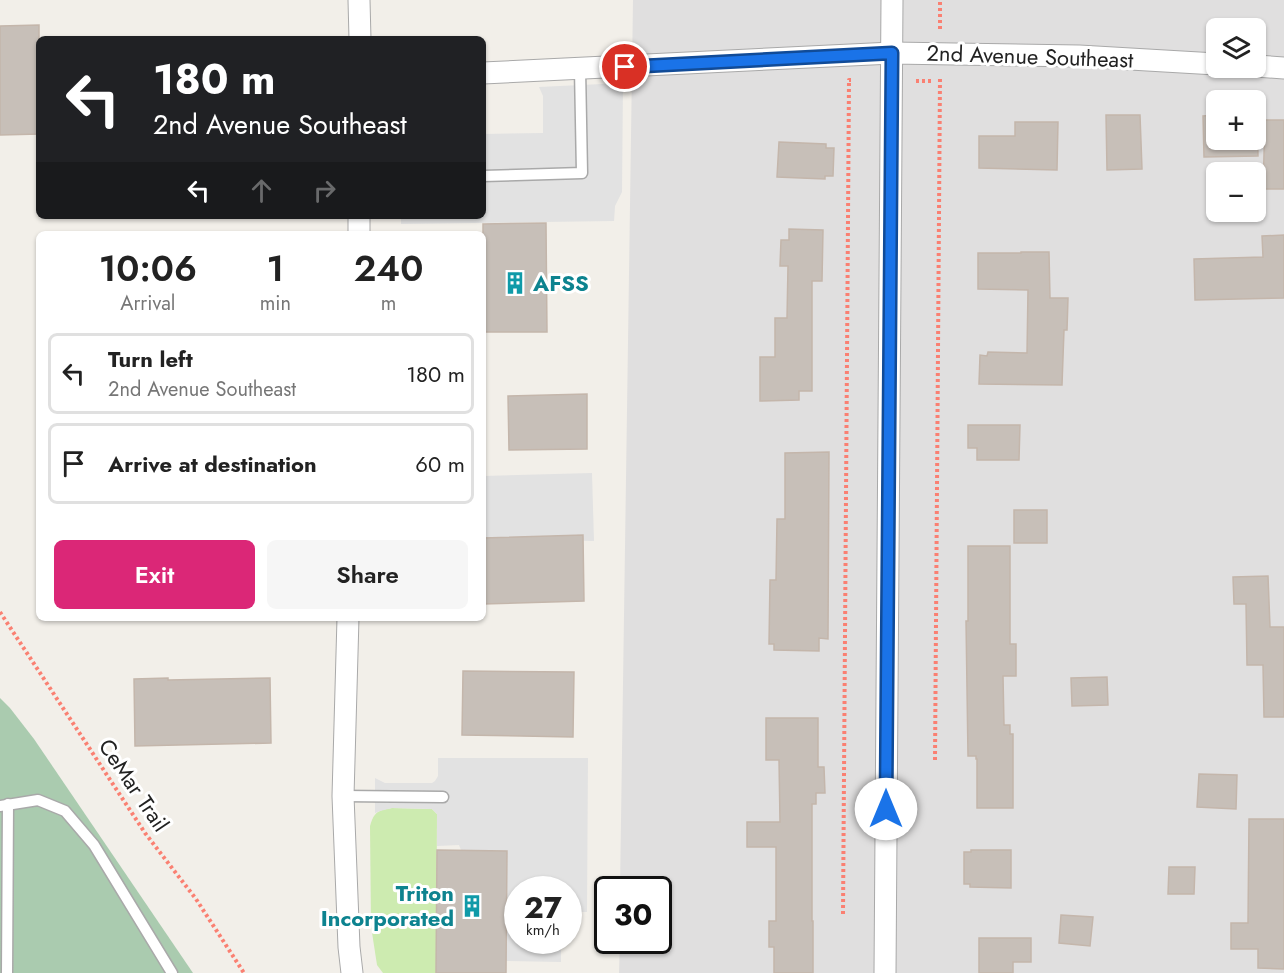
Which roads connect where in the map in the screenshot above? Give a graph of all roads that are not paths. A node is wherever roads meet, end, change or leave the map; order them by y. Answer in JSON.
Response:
{"nodes":[{"id":1,"x":359,"y":0,"type":"edge"},
{"id":2,"x":892,"y":0,"type":"edge"},
{"id":3,"x":360,"y":36,"type":"edge"},
{"id":4,"x":892,"y":53,"type":"junction"},
{"id":5,"x":1206,"y":63,"type":"edge"},
{"id":6,"x":1266,"y":67,"type":"edge"},
{"id":7,"x":1284,"y":68,"type":"edge"},
{"id":8,"x":580,"y":69,"type":"junction"},
{"id":9,"x":486,"y":73,"type":"edge"},
{"id":10,"x":486,"y":176,"type":"edge"},
{"id":11,"x":348,"y":621,"type":"edge"},
{"id":12,"x":343,"y":796,"type":"junction"},
{"id":13,"x":443,"y":797,"type":"dead end"},
{"id":14,"x":4,"y":805,"type":"edge"},
{"id":15,"x":7,"y":973,"type":"edge"},
{"id":16,"x":172,"y":973,"type":"edge"},
{"id":17,"x":352,"y":973,"type":"edge"},
{"id":18,"x":885,"y":973,"type":"edge"}],
"edges":[{"from":1,"to":3,"type":"street"},
{"from":2,"to":4,"type":"street"},
{"from":4,"to":5,"type":"street","name":"2nd Avenue Southeast"},
{"from":4,"to":8,"type":"street","name":"2nd Avenue Southeast"},
{"from":4,"to":18,"type":"street"},
{"from":6,"to":7,"type":"street"},
{"from":8,"to":9,"type":"street","name":"2nd Avenue Southeast"},
{"from":8,"to":10,"type":"lane"},
{"from":11,"to":12,"type":"street"},
{"from":12,"to":13,"type":"lane"},
{"from":12,"to":17,"type":"street"},
{"from":14,"to":15,"type":"lane"},
{"from":14,"to":16,"type":"lane"}]}
